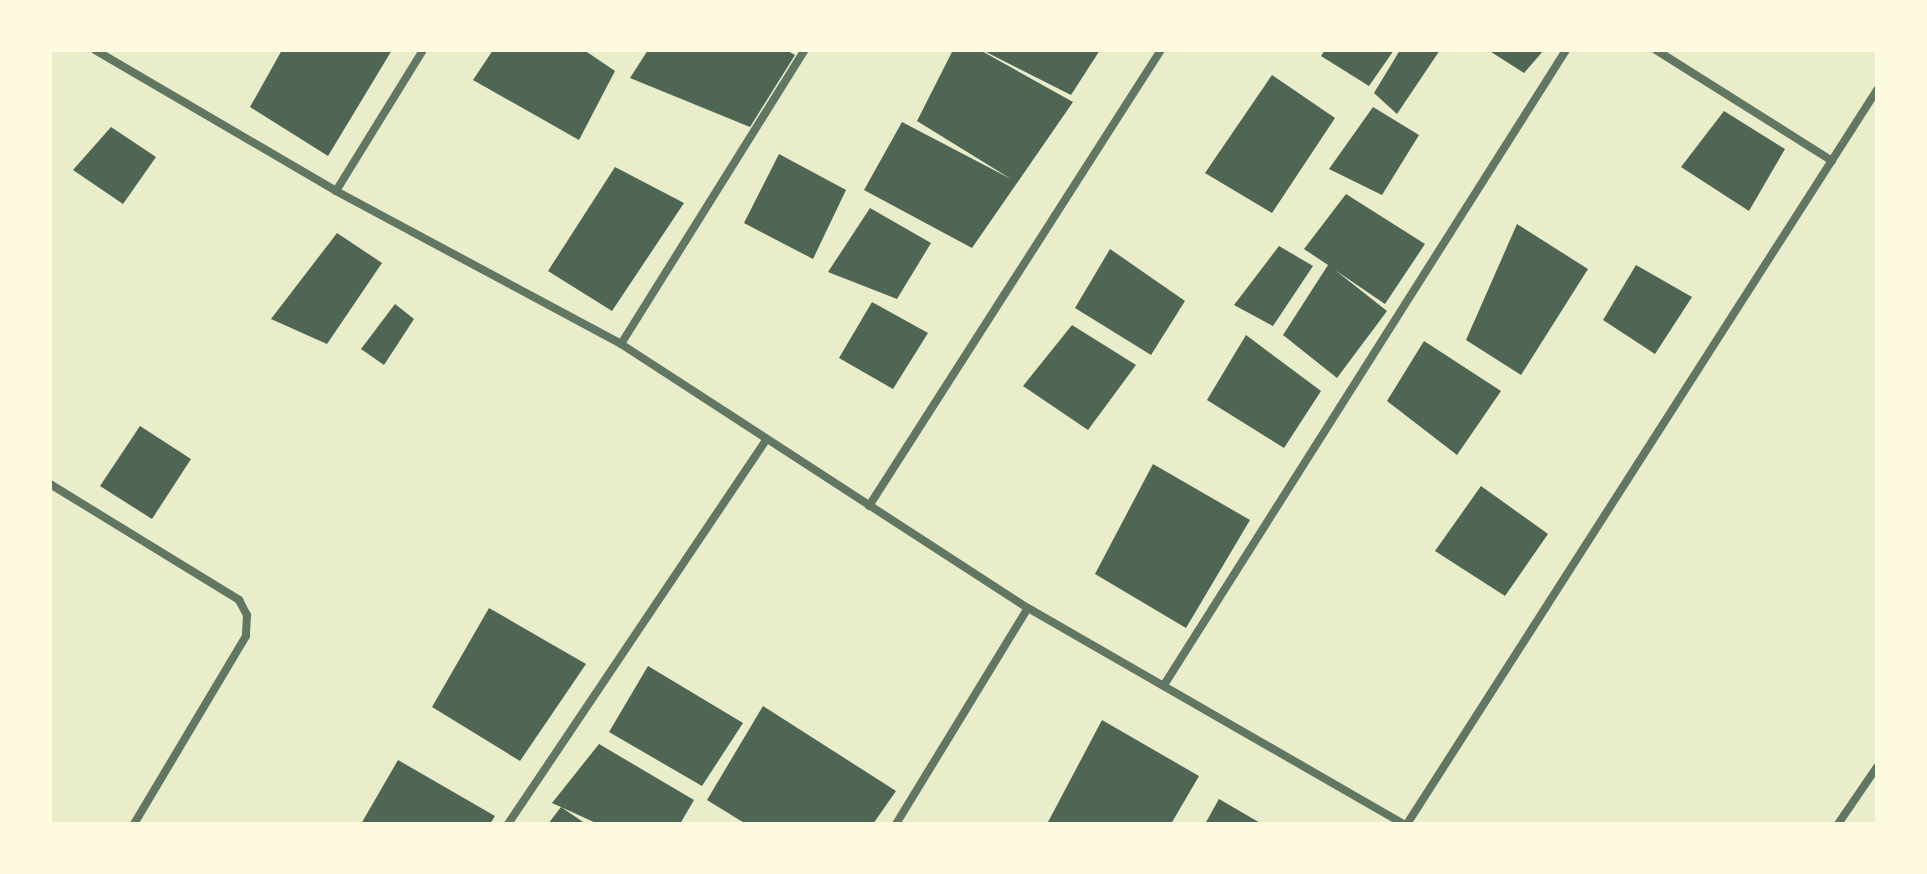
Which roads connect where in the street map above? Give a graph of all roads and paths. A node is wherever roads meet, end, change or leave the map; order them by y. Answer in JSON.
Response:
{"nodes":[{"id":1,"x":95,"y":50,"type":"edge"},
{"id":2,"x":423,"y":50,"type":"edge"},
{"id":3,"x":805,"y":50,"type":"edge"},
{"id":4,"x":1161,"y":50,"type":"edge"},
{"id":5,"x":1566,"y":50,"type":"edge"},
{"id":6,"x":1656,"y":50,"type":"edge"},
{"id":7,"x":1877,"y":92,"type":"edge"},
{"id":8,"x":1832,"y":161,"type":"junction"},
{"id":9,"x":336,"y":191,"type":"junction"},
{"id":10,"x":621,"y":344,"type":"junction"},
{"id":11,"x":765,"y":441,"type":"junction"},
{"id":12,"x":50,"y":484,"type":"edge"},
{"id":13,"x":869,"y":506,"type":"junction"},
{"id":14,"x":1028,"y":608,"type":"junction"},
{"id":15,"x":1164,"y":685,"type":"junction"},
{"id":16,"x":1877,"y":767,"type":"edge"},
{"id":17,"x":134,"y":824,"type":"edge"},
{"id":18,"x":508,"y":824,"type":"edge"},
{"id":19,"x":896,"y":824,"type":"edge"},
{"id":20,"x":1405,"y":824,"type":"edge"},
{"id":21,"x":1838,"y":824,"type":"edge"}],
"edges":[{"from":1,"to":9,"type":"street"},
{"from":2,"to":9,"type":"street"},
{"from":3,"to":10,"type":"street"},
{"from":4,"to":13,"type":"street"},
{"from":5,"to":15,"type":"street"},
{"from":6,"to":8,"type":"street"},
{"from":7,"to":8,"type":"street"},
{"from":8,"to":20,"type":"street"},
{"from":9,"to":10,"type":"street"},
{"from":10,"to":11,"type":"street"},
{"from":11,"to":13,"type":"street"},
{"from":11,"to":18,"type":"street"},
{"from":12,"to":17,"type":"street"},
{"from":13,"to":14,"type":"street"},
{"from":14,"to":15,"type":"street"},
{"from":14,"to":19,"type":"street"},
{"from":15,"to":20,"type":"street"},
{"from":16,"to":21,"type":"street"}]}
